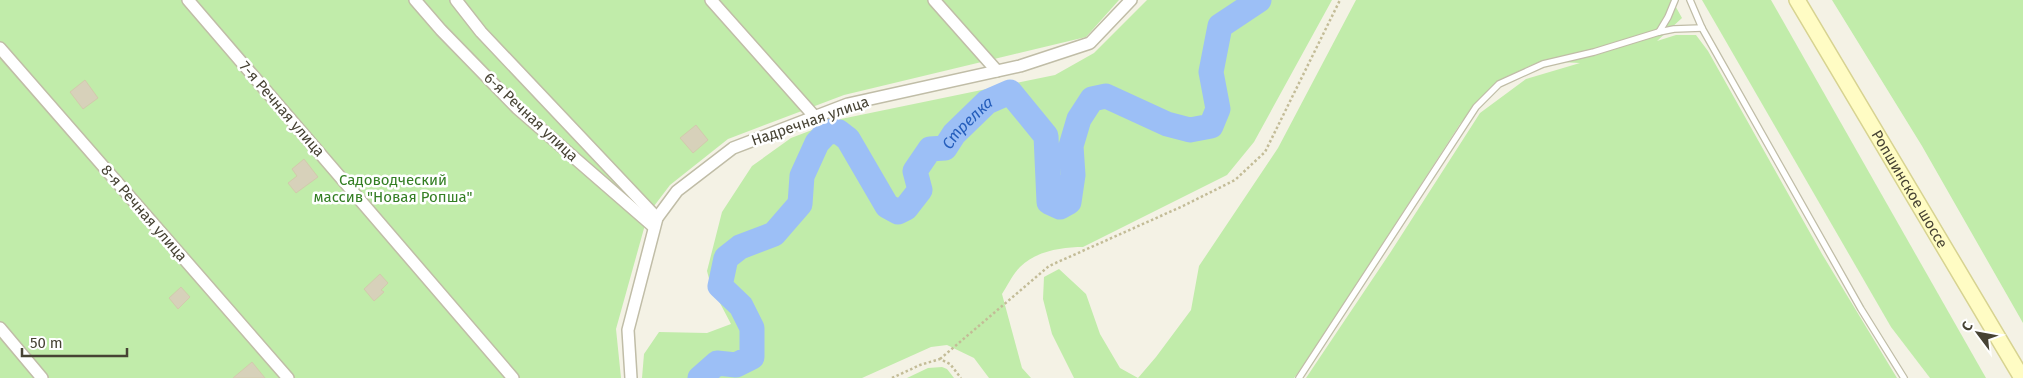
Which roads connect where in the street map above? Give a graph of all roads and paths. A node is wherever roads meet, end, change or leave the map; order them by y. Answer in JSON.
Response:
{"nodes":[{"id":1,"x":188,"y":0,"type":"edge"},
{"id":2,"x":415,"y":0,"type":"edge"},
{"id":3,"x":456,"y":0,"type":"edge"},
{"id":4,"x":711,"y":0,"type":"edge"},
{"id":5,"x":934,"y":0,"type":"edge"},
{"id":6,"x":1131,"y":0,"type":"edge"},
{"id":7,"x":1340,"y":0,"type":"edge"},
{"id":8,"x":1675,"y":0,"type":"edge"},
{"id":9,"x":1690,"y":0,"type":"edge"},
{"id":10,"x":1797,"y":0,"type":"edge"},
{"id":11,"x":1702,"y":28,"type":"junction"},
{"id":12,"x":1659,"y":32,"type":"junction"},
{"id":13,"x":0,"y":48,"type":"edge"},
{"id":14,"x":997,"y":71,"type":"junction"},
{"id":15,"x":814,"y":117,"type":"junction"},
{"id":16,"x":656,"y":223,"type":"junction"},
{"id":17,"x":1,"y":331,"type":"edge"},
{"id":18,"x":940,"y":359,"type":"junction"},
{"id":19,"x":42,"y":378,"type":"edge"},
{"id":20,"x":288,"y":378,"type":"edge"},
{"id":21,"x":513,"y":378,"type":"edge"},
{"id":22,"x":631,"y":378,"type":"edge"},
{"id":23,"x":892,"y":378,"type":"edge"},
{"id":24,"x":961,"y":378,"type":"edge"},
{"id":25,"x":1299,"y":378,"type":"edge"},
{"id":26,"x":1904,"y":378,"type":"edge"},
{"id":27,"x":2022,"y":378,"type":"edge"}],
"edges":[{"from":1,"to":21,"type":"street","name":"7-я Речная улица"},
{"from":2,"to":16,"type":"street","name":"6-я Речная улица"},
{"from":3,"to":16,"type":"street","name":"6-я Речная улица"},
{"from":4,"to":15,"type":"street"},
{"from":5,"to":14,"type":"street"},
{"from":6,"to":14,"type":"street","name":"Надречная улица"},
{"from":7,"to":18,"type":"path"},
{"from":8,"to":12,"type":"lane"},
{"from":9,"to":11,"type":"lane"},
{"from":10,"to":27,"type":"main road","name":"Ропшинское шоссе"},
{"from":11,"to":12,"type":"lane"},
{"from":11,"to":26,"type":"lane"},
{"from":12,"to":25,"type":"lane"},
{"from":13,"to":20,"type":"street","name":"8-я Речная улица"},
{"from":14,"to":15,"type":"street","name":"Надречная улица"},
{"from":15,"to":16,"type":"street","name":"Надречная улица"},
{"from":16,"to":22,"type":"street","name":"Надречная улица"},
{"from":17,"to":19,"type":"street"},
{"from":18,"to":23,"type":"path"},
{"from":18,"to":24,"type":"path"}]}
